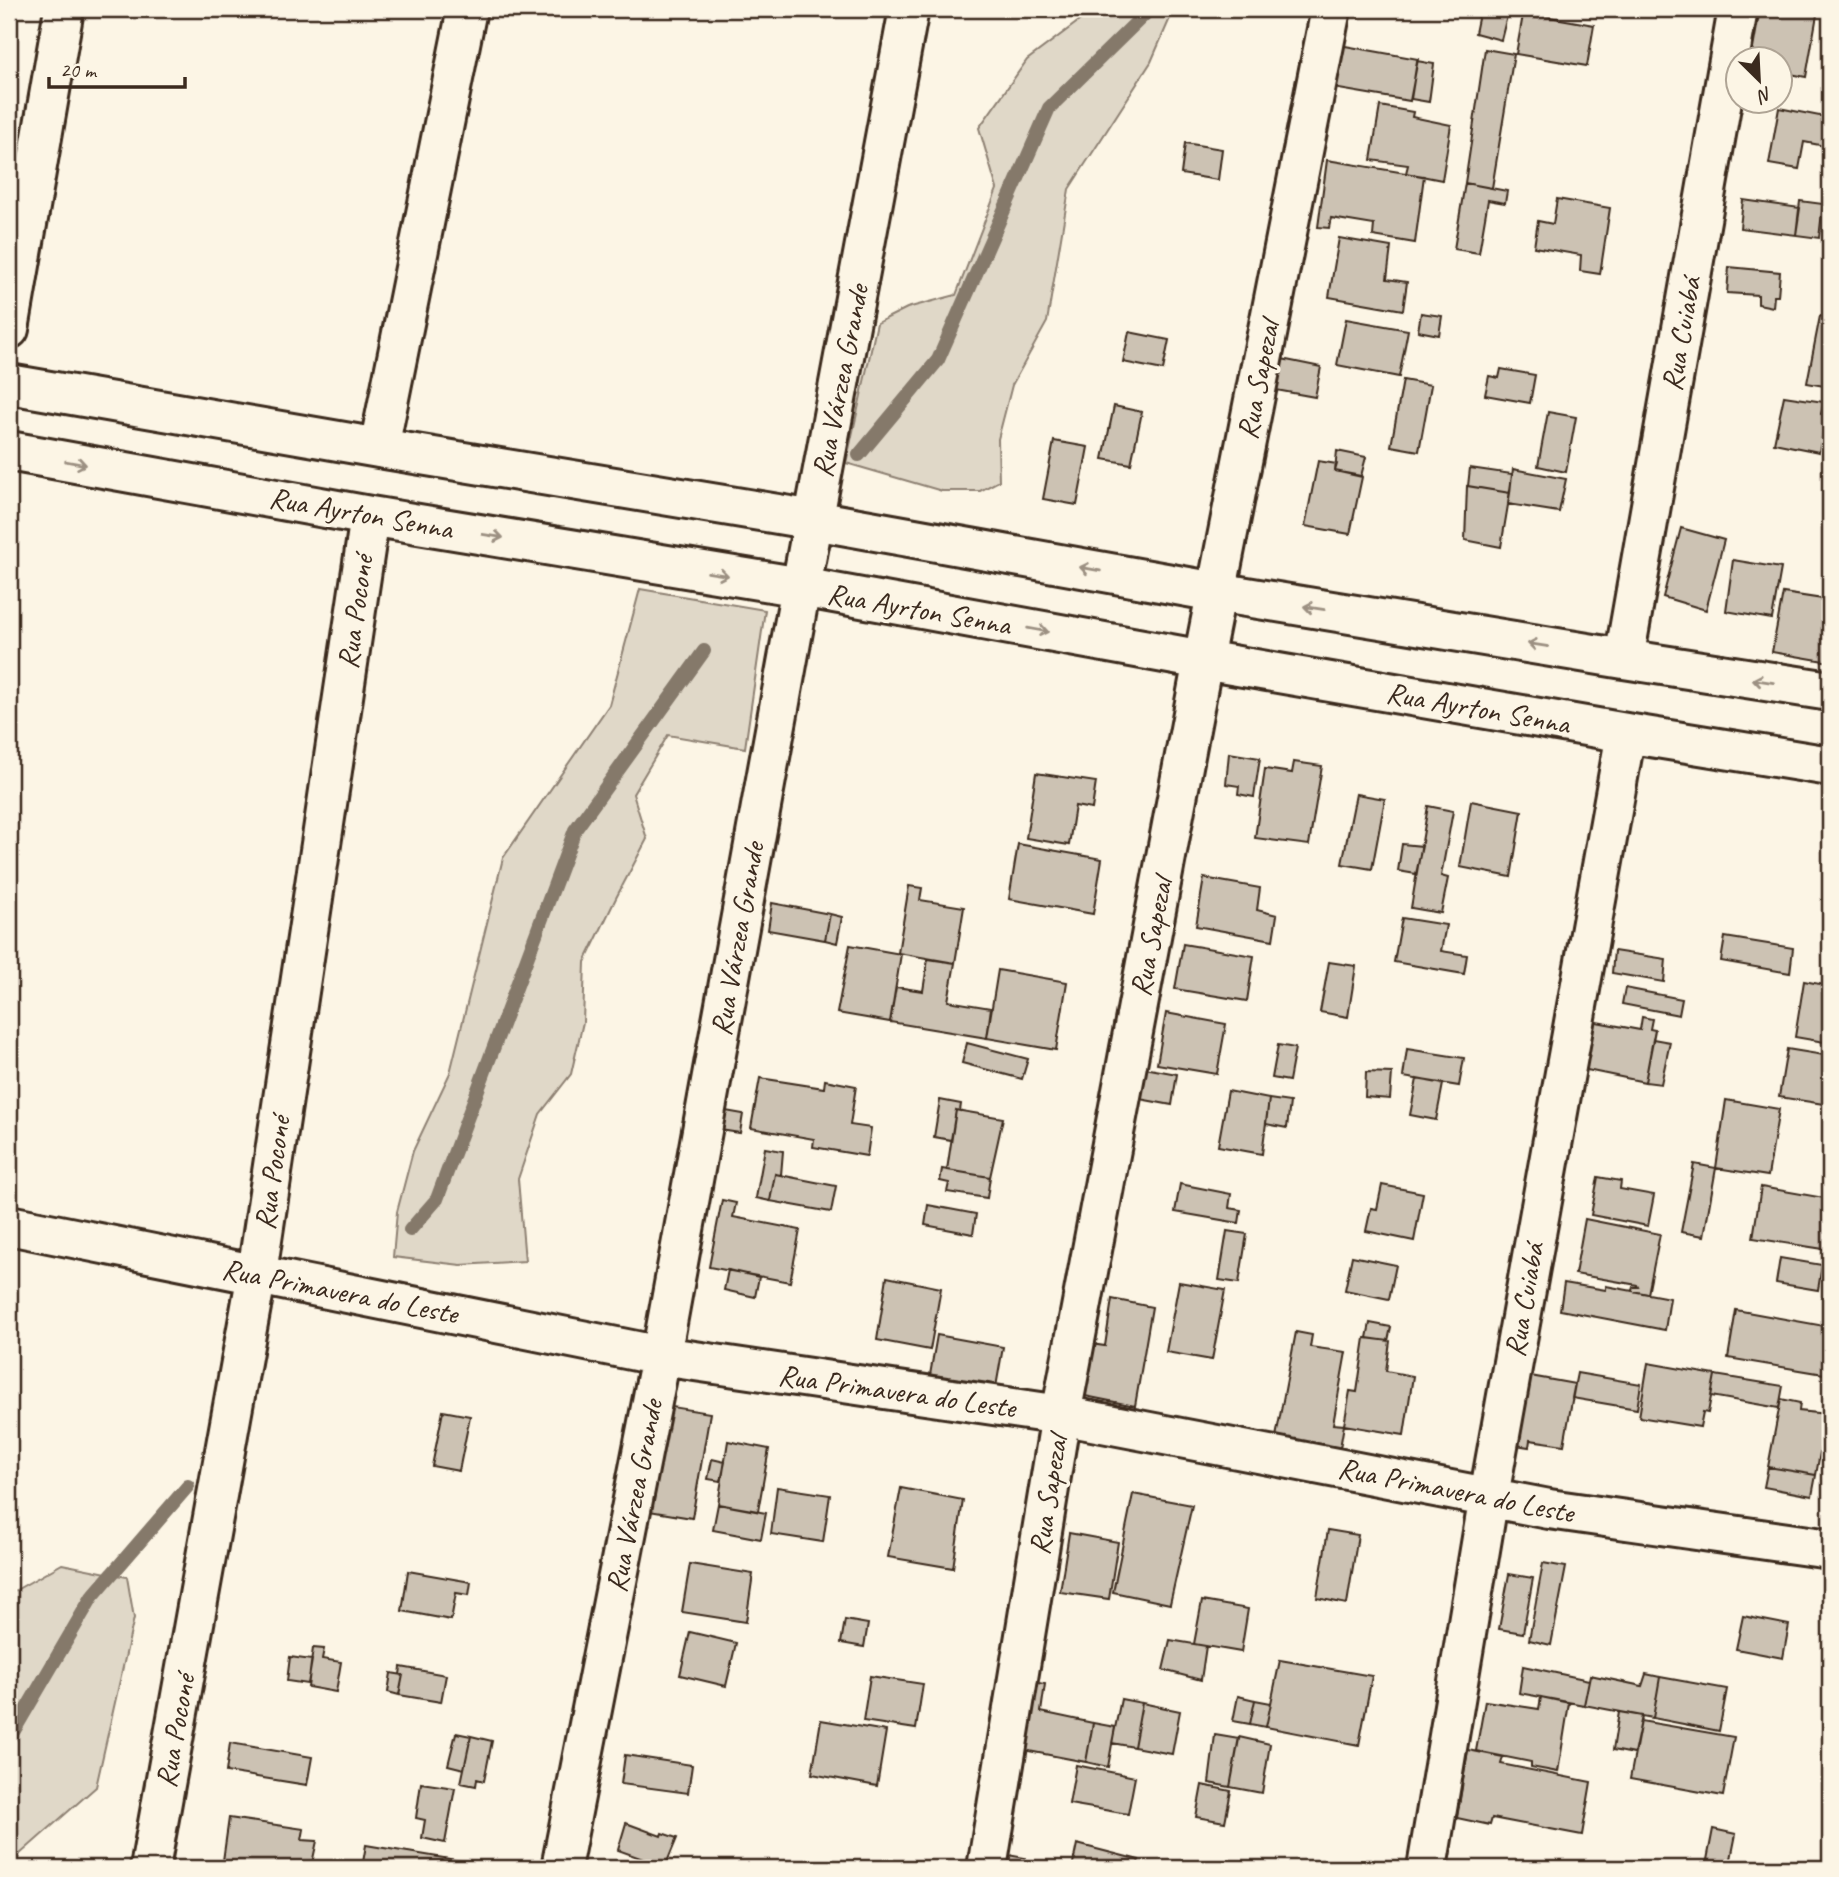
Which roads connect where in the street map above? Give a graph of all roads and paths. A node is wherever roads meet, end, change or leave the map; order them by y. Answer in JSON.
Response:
{"nodes":[{"id":1,"x":64,"y":9,"type":"edge"},
{"id":2,"x":467,"y":9,"type":"edge"},
{"id":3,"x":909,"y":9,"type":"edge"},
{"id":4,"x":1331,"y":9,"type":"edge"},
{"id":5,"x":1738,"y":9,"type":"edge"},
{"id":6,"x":9,"y":329,"type":"edge"},
{"id":7,"x":9,"y":384,"type":"edge"},
{"id":8,"x":379,"y":448,"type":"junction"},
{"id":9,"x":9,"y":452,"type":"edge"},
{"id":10,"x":370,"y":516,"type":"junction"},
{"id":11,"x":814,"y":520,"type":"junction"},
{"id":12,"x":801,"y":587,"type":"junction"},
{"id":13,"x":1216,"y":592,"type":"junction"},
{"id":14,"x":1624,"y":659,"type":"junction"},
{"id":15,"x":1203,"y":660,"type":"junction"},
{"id":16,"x":1830,"y":691,"type":"edge"},
{"id":17,"x":1626,"y":733,"type":"junction"},
{"id":18,"x":1830,"y":766,"type":"edge"},
{"id":19,"x":9,"y":1224,"type":"edge"},
{"id":20,"x":257,"y":1273,"type":"junction"},
{"id":21,"x":661,"y":1356,"type":"junction"},
{"id":22,"x":1061,"y":1415,"type":"junction"},
{"id":23,"x":1489,"y":1496,"type":"junction"},
{"id":24,"x":1830,"y":1549,"type":"edge"},
{"id":25,"x":150,"y":1868,"type":"edge"},
{"id":26,"x":561,"y":1868,"type":"edge"},
{"id":27,"x":987,"y":1868,"type":"edge"},
{"id":28,"x":1427,"y":1868,"type":"edge"}],
"edges":[{"from":1,"to":6,"type":"street"},
{"from":2,"to":8,"type":"street"},
{"from":3,"to":11,"type":"street","name":"Rua Várzea Grande"},
{"from":4,"to":13,"type":"street","name":"Rua Sapezal"},
{"from":5,"to":14,"type":"street","name":"Rua Cuiabá"},
{"from":7,"to":8,"type":"street"},
{"from":8,"to":11,"type":"street"},
{"from":9,"to":10,"type":"street","name":"Rua Ayrton Senna","one_way":true},
{"from":10,"to":12,"type":"street","name":"Rua Ayrton Senna","one_way":true},
{"from":10,"to":20,"type":"street","name":"Rua Poconé"},
{"from":11,"to":12,"type":"street","name":"Rua Várzea Grande"},
{"from":13,"to":11,"type":"street","one_way":true},
{"from":12,"to":15,"type":"street","name":"Rua Ayrton Senna","one_way":true},
{"from":12,"to":21,"type":"street","name":"Rua Várzea Grande"},
{"from":14,"to":13,"type":"street","one_way":true},
{"from":13,"to":15,"type":"street","name":"Rua Sapezal"},
{"from":16,"to":14,"type":"street","one_way":true},
{"from":15,"to":17,"type":"street","name":"Rua Ayrton Senna"},
{"from":15,"to":22,"type":"street","name":"Rua Sapezal"},
{"from":17,"to":18,"type":"street","name":"Rua Ayrton Senna"},
{"from":17,"to":23,"type":"street","name":"Rua Cuiabá"},
{"from":19,"to":20,"type":"street","name":"Rua Primavera do Leste"},
{"from":20,"to":21,"type":"street","name":"Rua Primavera do Leste"},
{"from":20,"to":25,"type":"street","name":"Rua Poconé"},
{"from":21,"to":22,"type":"street","name":"Rua Primavera do Leste"},
{"from":21,"to":26,"type":"street","name":"Rua Várzea Grande"},
{"from":22,"to":23,"type":"street","name":"Rua Primavera do Leste"},
{"from":22,"to":27,"type":"street","name":"Rua Sapezal"},
{"from":23,"to":24,"type":"street","name":"Rua Primavera do Leste"},
{"from":23,"to":28,"type":"street","name":"Rua Cuiabá"}]}
